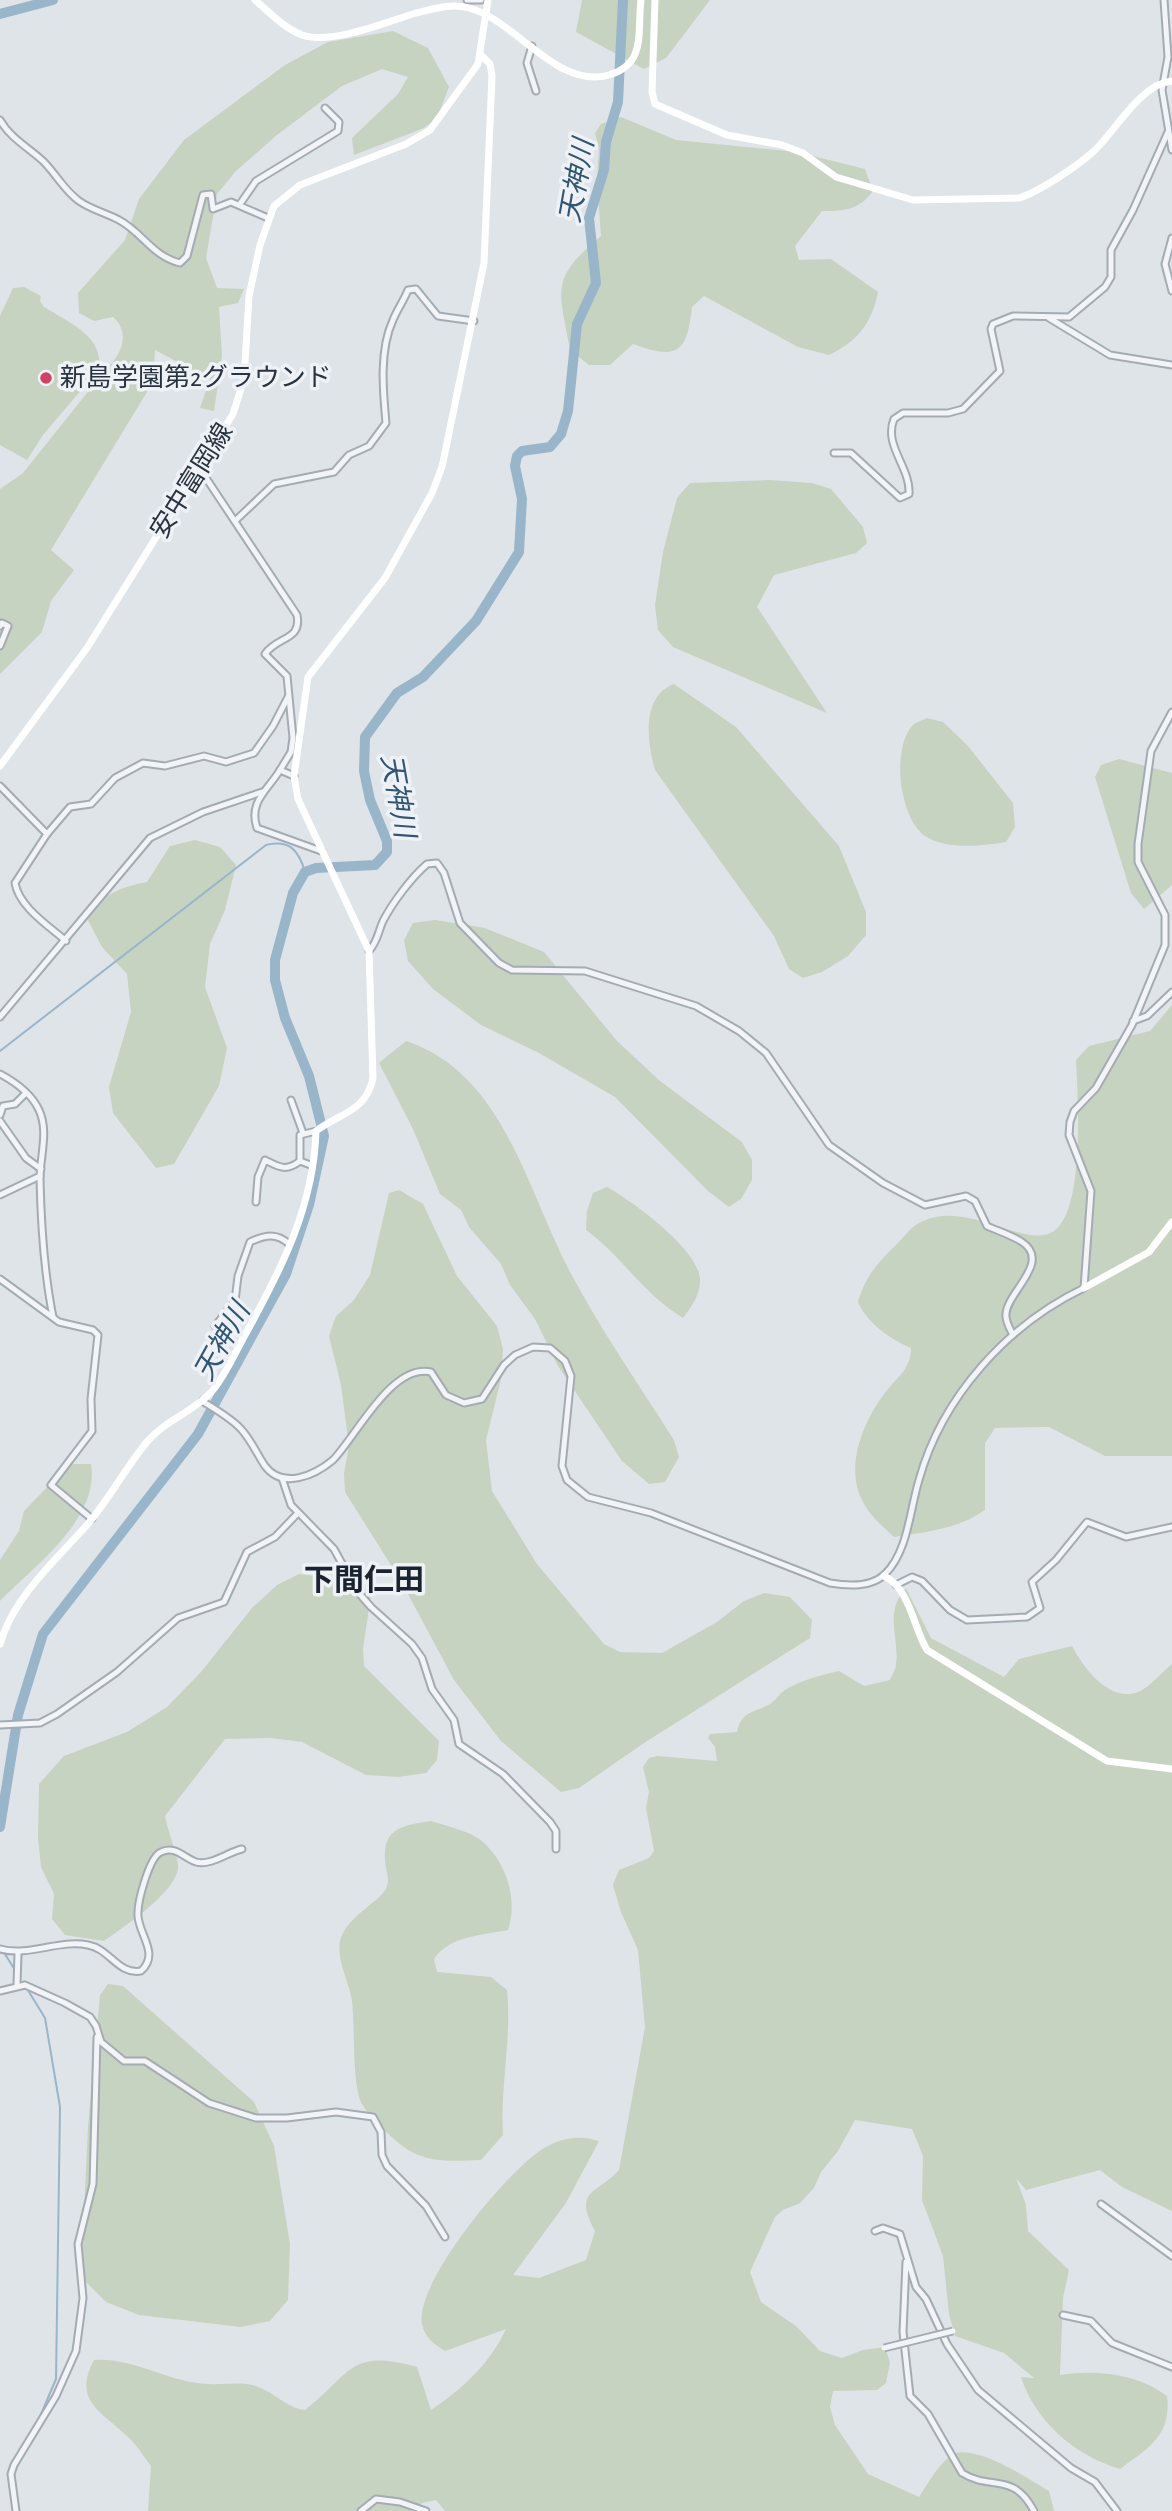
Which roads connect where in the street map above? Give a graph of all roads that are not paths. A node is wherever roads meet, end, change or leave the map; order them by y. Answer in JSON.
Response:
{"nodes":[{"id":1,"x":255,"y":0,"type":"edge"},
{"id":2,"x":467,"y":0,"type":"edge"},
{"id":3,"x":481,"y":0,"type":"edge"},
{"id":4,"x":488,"y":0,"type":"edge"},
{"id":5,"x":641,"y":0,"type":"edge"},
{"id":6,"x":655,"y":0,"type":"edge"},
{"id":7,"x":1164,"y":0,"type":"edge"},
{"id":8,"x":485,"y":16,"type":"junction"},
{"id":9,"x":532,"y":46,"type":"junction"},
{"id":10,"x":482,"y":56,"type":"junction"},
{"id":11,"x":1169,"y":81,"type":"edge"},
{"id":12,"x":536,"y":91,"type":"dead end"},
{"id":13,"x":325,"y":108,"type":"dead end"},
{"id":14,"x":0,"y":120,"type":"edge"},
{"id":15,"x":1168,"y":132,"type":"junction"},
{"id":16,"x":1172,"y":150,"type":"edge"},
{"id":17,"x":240,"y":204,"type":"junction"},
{"id":18,"x":268,"y":218,"type":"junction"},
{"id":19,"x":1172,"y":238,"type":"edge"},
{"id":20,"x":1172,"y":291,"type":"edge"},
{"id":21,"x":1049,"y":318,"type":"junction"},
{"id":22,"x":474,"y":321,"type":"junction"},
{"id":23,"x":1172,"y":365,"type":"edge"},
{"id":24,"x":834,"y":453,"type":"dead end"},
{"id":25,"x":200,"y":469,"type":"junction"},
{"id":26,"x":235,"y":521,"type":"junction"},
{"id":27,"x":0,"y":626,"type":"edge"},
{"id":28,"x":0,"y":646,"type":"edge"},
{"id":29,"x":289,"y":695,"type":"junction"},
{"id":30,"x":1172,"y":712,"type":"edge"},
{"id":31,"x":0,"y":765,"type":"edge"},
{"id":32,"x":280,"y":771,"type":"junction"},
{"id":33,"x":294,"y":776,"type":"junction"},
{"id":34,"x":0,"y":786,"type":"edge"},
{"id":35,"x":262,"y":792,"type":"junction"},
{"id":36,"x":47,"y":834,"type":"junction"},
{"id":37,"x":321,"y":851,"type":"junction"},
{"id":38,"x":66,"y":941,"type":"junction"},
{"id":39,"x":369,"y":951,"type":"junction"},
{"id":40,"x":1172,"y":992,"type":"edge"},
{"id":41,"x":0,"y":1017,"type":"edge"},
{"id":42,"x":1133,"y":1021,"type":"junction"},
{"id":43,"x":0,"y":1074,"type":"edge"},
{"id":44,"x":26,"y":1093,"type":"junction"},
{"id":45,"x":292,"y":1100,"type":"dead end"},
{"id":46,"x":0,"y":1115,"type":"edge"},
{"id":47,"x":0,"y":1121,"type":"edge"},
{"id":48,"x":320,"y":1128,"type":"junction"},
{"id":49,"x":303,"y":1133,"type":"junction"},
{"id":50,"x":300,"y":1161,"type":"junction"},
{"id":51,"x":313,"y":1166,"type":"junction"},
{"id":52,"x":41,"y":1173,"type":"junction"},
{"id":53,"x":0,"y":1195,"type":"edge"},
{"id":54,"x":257,"y":1202,"type":"dead end"},
{"id":55,"x":1172,"y":1222,"type":"edge"},
{"id":56,"x":290,"y":1245,"type":"junction"},
{"id":57,"x":0,"y":1279,"type":"edge"},
{"id":58,"x":1084,"y":1288,"type":"junction"},
{"id":59,"x":53,"y":1317,"type":"junction"},
{"id":60,"x":215,"y":1326,"type":"dead end"},
{"id":61,"x":1013,"y":1335,"type":"junction"},
{"id":62,"x":205,"y":1403,"type":"junction"},
{"id":63,"x":282,"y":1478,"type":"junction"},
{"id":64,"x":298,"y":1513,"type":"junction"},
{"id":65,"x":92,"y":1519,"type":"junction"},
{"id":66,"x":1172,"y":1527,"type":"edge"},
{"id":67,"x":884,"y":1576,"type":"junction"},
{"id":68,"x":896,"y":1584,"type":"junction"},
{"id":69,"x":0,"y":1644,"type":"edge"},
{"id":70,"x":1,"y":1726,"type":"edge"},
{"id":71,"x":1172,"y":1769,"type":"edge"},
{"id":72,"x":242,"y":1849,"type":"dead end"},
{"id":73,"x":556,"y":1849,"type":"dead end"},
{"id":74,"x":0,"y":1949,"type":"edge"},
{"id":75,"x":18,"y":1953,"type":"junction"},
{"id":76,"x":17,"y":1985,"type":"junction"},
{"id":77,"x":0,"y":1991,"type":"edge"},
{"id":78,"x":97,"y":2034,"type":"junction"},
{"id":79,"x":1101,"y":2204,"type":"dead end"},
{"id":80,"x":875,"y":2231,"type":"dead end"},
{"id":81,"x":444,"y":2237,"type":"dead end"},
{"id":82,"x":906,"y":2252,"type":"junction"},
{"id":83,"x":1172,"y":2256,"type":"edge"},
{"id":84,"x":1063,"y":2315,"type":"dead end"},
{"id":85,"x":953,"y":2331,"type":"dead end"},
{"id":86,"x":884,"y":2348,"type":"dead end"},
{"id":87,"x":1172,"y":2367,"type":"edge"},
{"id":88,"x":16,"y":2511,"type":"edge"},
{"id":89,"x":361,"y":2511,"type":"edge"},
{"id":90,"x":426,"y":2511,"type":"edge"},
{"id":91,"x":1034,"y":2511,"type":"edge"},
{"id":92,"x":1117,"y":2511,"type":"edge"}],
"edges":[{"from":1,"to":8,"type":"street"},
{"from":2,"to":3,"type":"street"},
{"from":4,"to":8,"type":"street","name":"安中富岡線"},
{"from":5,"to":9,"type":"street"},
{"from":6,"to":11,"type":"street"},
{"from":7,"to":11,"type":"street"},
{"from":8,"to":9,"type":"street"},
{"from":8,"to":10,"type":"street","name":"安中富岡線"},
{"from":9,"to":12,"type":"street"},
{"from":10,"to":18,"type":"street","name":"安中富岡線"},
{"from":10,"to":22,"type":"street"},
{"from":11,"to":15,"type":"street"},
{"from":13,"to":17,"type":"street"},
{"from":14,"to":17,"type":"street"},
{"from":15,"to":16,"type":"street"},
{"from":15,"to":21,"type":"street"},
{"from":17,"to":18,"type":"street"},
{"from":18,"to":25,"type":"street","name":"安中富岡線"},
{"from":19,"to":20,"type":"street"},
{"from":21,"to":23,"type":"street"},
{"from":21,"to":24,"type":"street"},
{"from":22,"to":26,"type":"street"},
{"from":22,"to":33,"type":"street"},
{"from":25,"to":26,"type":"street"},
{"from":25,"to":31,"type":"street","name":"安中富岡線"},
{"from":26,"to":29,"type":"street"},
{"from":27,"to":28,"type":"street"},
{"from":29,"to":32,"type":"street"},
{"from":29,"to":36,"type":"street"},
{"from":30,"to":42,"type":"street"},
{"from":32,"to":33,"type":"street"},
{"from":32,"to":35,"type":"street"},
{"from":33,"to":37,"type":"street"},
{"from":34,"to":36,"type":"street"},
{"from":35,"to":37,"type":"street"},
{"from":35,"to":38,"type":"street"},
{"from":36,"to":38,"type":"street"},
{"from":37,"to":39,"type":"street"},
{"from":38,"to":41,"type":"street"},
{"from":39,"to":48,"type":"street"},
{"from":39,"to":61,"type":"street"},
{"from":40,"to":42,"type":"street"},
{"from":42,"to":58,"type":"street"},
{"from":43,"to":44,"type":"street"},
{"from":44,"to":46,"type":"street"},
{"from":44,"to":52,"type":"street"},
{"from":45,"to":49,"type":"street"},
{"from":47,"to":52,"type":"street"},
{"from":48,"to":49,"type":"street"},
{"from":48,"to":51,"type":"street"},
{"from":49,"to":50,"type":"street"},
{"from":50,"to":51,"type":"street"},
{"from":50,"to":54,"type":"street"},
{"from":51,"to":56,"type":"street"},
{"from":52,"to":53,"type":"street"},
{"from":52,"to":59,"type":"street"},
{"from":55,"to":58,"type":"street"},
{"from":56,"to":60,"type":"street"},
{"from":56,"to":62,"type":"street"},
{"from":57,"to":59,"type":"street"},
{"from":58,"to":61,"type":"street"},
{"from":59,"to":65,"type":"street"},
{"from":61,"to":67,"type":"street"},
{"from":62,"to":63,"type":"street"},
{"from":62,"to":65,"type":"street"},
{"from":63,"to":64,"type":"street"},
{"from":63,"to":67,"type":"street"},
{"from":64,"to":70,"type":"street"},
{"from":64,"to":73,"type":"street"},
{"from":65,"to":69,"type":"street"},
{"from":66,"to":68,"type":"street"},
{"from":67,"to":68,"type":"street"},
{"from":68,"to":71,"type":"street"},
{"from":72,"to":75,"type":"street"},
{"from":74,"to":75,"type":"street"},
{"from":75,"to":76,"type":"street"},
{"from":76,"to":77,"type":"street"},
{"from":76,"to":78,"type":"street"},
{"from":78,"to":81,"type":"street"},
{"from":78,"to":88,"type":"street"},
{"from":79,"to":83,"type":"street"},
{"from":80,"to":82,"type":"street"},
{"from":82,"to":91,"type":"street"},
{"from":82,"to":92,"type":"street"},
{"from":84,"to":87,"type":"street"},
{"from":85,"to":86,"type":"street","bridge":true},
{"from":89,"to":90,"type":"street"}]}
